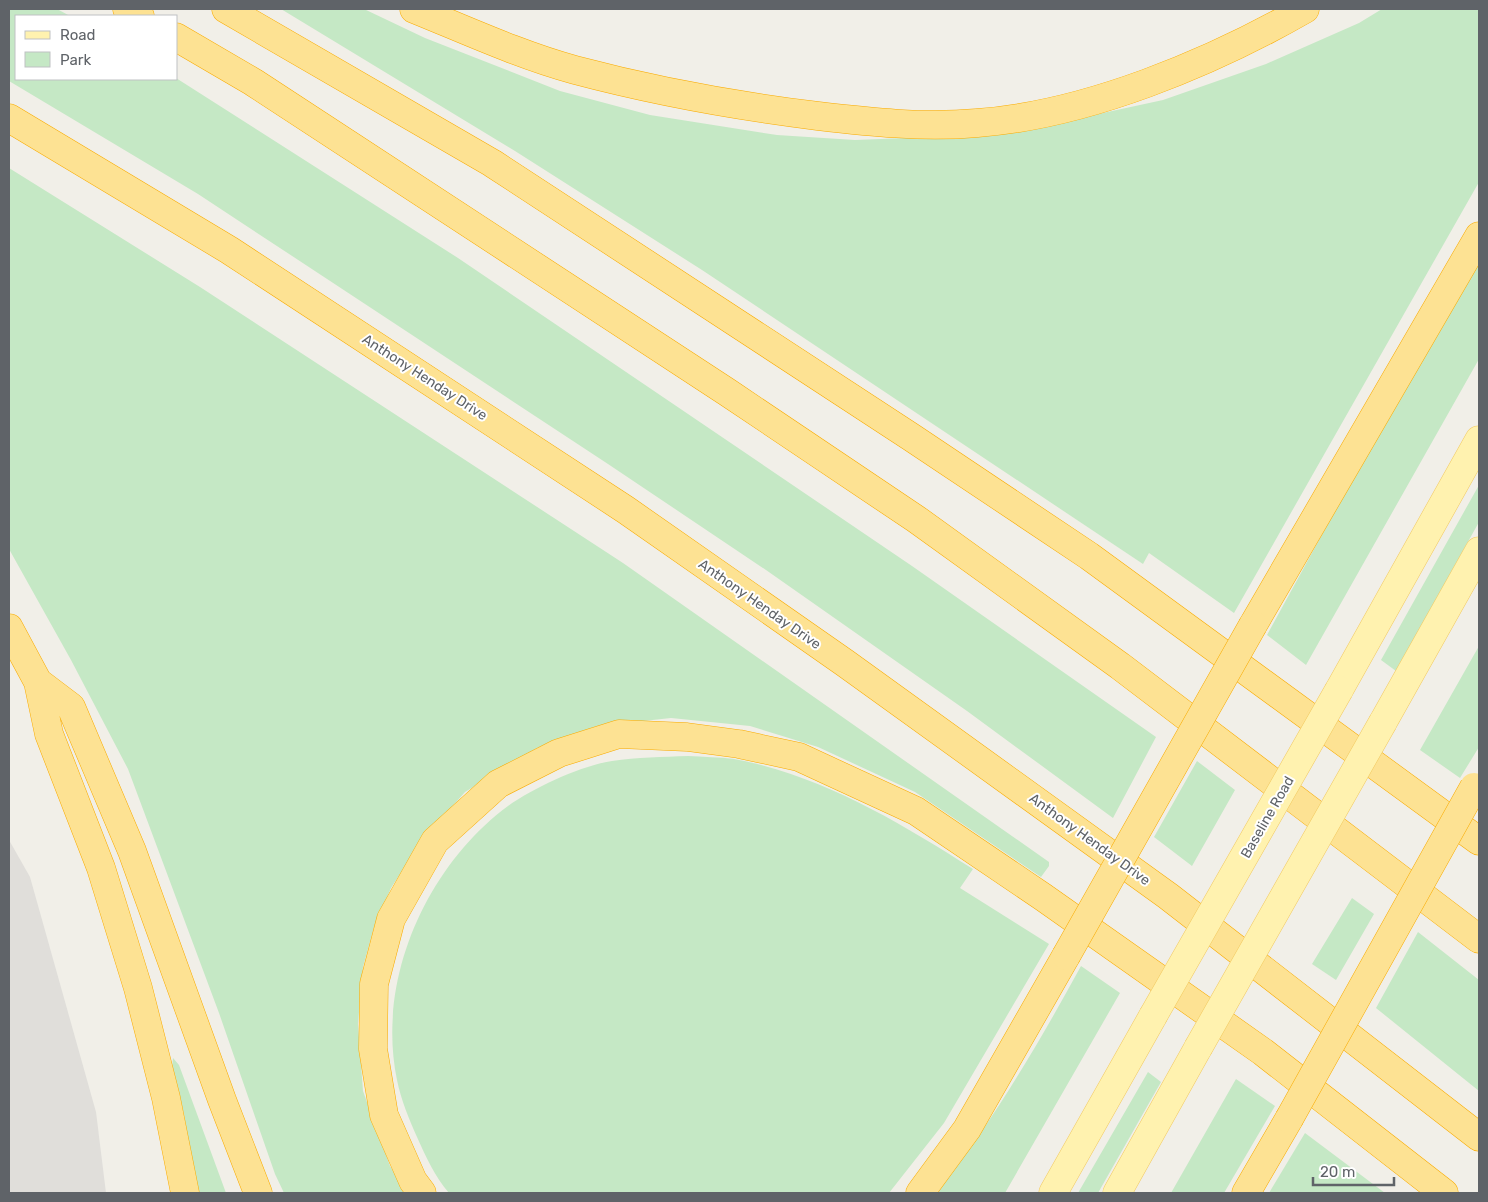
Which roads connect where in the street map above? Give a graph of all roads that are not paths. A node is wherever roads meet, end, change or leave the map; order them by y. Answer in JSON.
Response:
{"nodes":[{"id":1,"x":226,"y":9,"type":"edge"},
{"id":2,"x":414,"y":9,"type":"edge"},
{"id":3,"x":1305,"y":9,"type":"edge"},
{"id":4,"x":178,"y":38,"type":"edge"},
{"id":5,"x":9,"y":118,"type":"edge"},
{"id":6,"x":1479,"y":236,"type":"edge"},
{"id":7,"x":1479,"y":440,"type":"edge"},
{"id":8,"x":1479,"y":550,"type":"edge"},
{"id":9,"x":9,"y":628,"type":"edge"},
{"id":10,"x":38,"y":682,"type":"junction"},
{"id":11,"x":1477,"y":783,"type":"edge"},
{"id":12,"x":1479,"y":841,"type":"edge"},
{"id":13,"x":1479,"y":939,"type":"edge"},
{"id":14,"x":1479,"y":1137,"type":"edge"},
{"id":15,"x":185,"y":1193,"type":"edge"},
{"id":16,"x":258,"y":1193,"type":"edge"},
{"id":17,"x":422,"y":1193,"type":"edge"},
{"id":18,"x":920,"y":1193,"type":"edge"},
{"id":19,"x":1052,"y":1193,"type":"edge"},
{"id":20,"x":1117,"y":1193,"type":"edge"},
{"id":21,"x":1246,"y":1193,"type":"edge"},
{"id":22,"x":1444,"y":1193,"type":"edge"}],
"edges":[{"from":1,"to":12,"type":"highway"},
{"from":2,"to":3,"type":"highway"},
{"from":4,"to":13,"type":"highway"},
{"from":5,"to":14,"type":"highway","name":"Anthony Henday Drive"},
{"from":6,"to":18,"type":"highway","bridge":true},
{"from":7,"to":19,"type":"main road","name":"Baseline Road","bridge":true},
{"from":8,"to":20,"type":"main road","bridge":true},
{"from":9,"to":10,"type":"highway"},
{"from":10,"to":15,"type":"highway"},
{"from":10,"to":16,"type":"highway"},
{"from":11,"to":21,"type":"highway","bridge":true},
{"from":17,"to":22,"type":"highway"}]}
